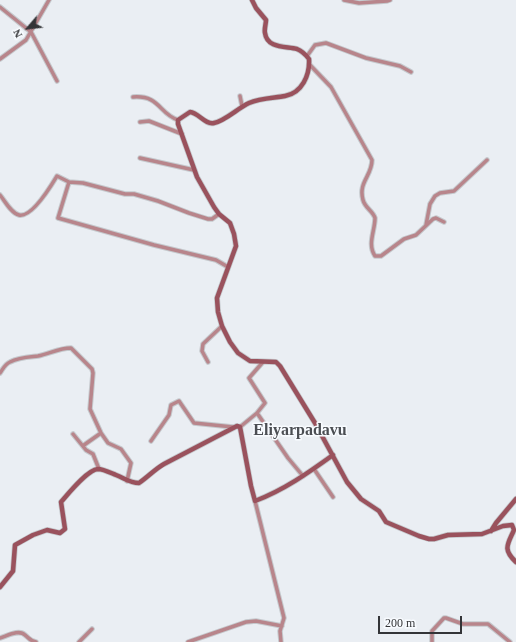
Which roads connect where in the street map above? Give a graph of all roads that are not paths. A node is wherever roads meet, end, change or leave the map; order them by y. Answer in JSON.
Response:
{"nodes":[{"id":1,"x":49,"y":0,"type":"edge"},
{"id":2,"x":252,"y":0,"type":"edge"},
{"id":3,"x":344,"y":0,"type":"edge"},
{"id":4,"x":390,"y":0,"type":"edge"},
{"id":5,"x":0,"y":7,"type":"edge"},
{"id":6,"x":31,"y":32,"type":"junction"},
{"id":7,"x":307,"y":56,"type":"junction"},
{"id":8,"x":0,"y":59,"type":"edge"},
{"id":9,"x":309,"y":64,"type":"junction"},
{"id":10,"x":411,"y":72,"type":"dead end"},
{"id":11,"x":57,"y":81,"type":"dead end"},
{"id":12,"x":134,"y":96,"type":"dead end"},
{"id":13,"x":240,"y":96,"type":"dead end"},
{"id":14,"x":242,"y":106,"type":"junction"},
{"id":15,"x":178,"y":120,"type":"junction"},
{"id":16,"x":140,"y":122,"type":"dead end"},
{"id":17,"x":182,"y":134,"type":"junction"},
{"id":18,"x":140,"y":158,"type":"dead end"},
{"id":19,"x":488,"y":160,"type":"dead end"},
{"id":20,"x":194,"y":170,"type":"junction"},
{"id":21,"x":69,"y":182,"type":"junction"},
{"id":22,"x":0,"y":195,"type":"edge"},
{"id":23,"x":219,"y":214,"type":"junction"},
{"id":24,"x":444,"y":222,"type":"dead end"},
{"id":25,"x":426,"y":225,"type":"junction"},
{"id":26,"x":228,"y":267,"type":"junction"},
{"id":27,"x":222,"y":326,"type":"junction"},
{"id":28,"x":208,"y":362,"type":"dead end"},
{"id":29,"x":263,"y":362,"type":"junction"},
{"id":30,"x":0,"y":373,"type":"edge"},
{"id":31,"x":257,"y":413,"type":"junction"},
{"id":32,"x":233,"y":427,"type":"junction"},
{"id":33,"x":240,"y":427,"type":"junction"},
{"id":34,"x":101,"y":433,"type":"junction"},
{"id":35,"x":73,"y":434,"type":"dead end"},
{"id":36,"x":151,"y":441,"type":"dead end"},
{"id":37,"x":84,"y":445,"type":"junction"},
{"id":38,"x":333,"y":455,"type":"junction"},
{"id":39,"x":99,"y":469,"type":"junction"},
{"id":40,"x":314,"y":469,"type":"junction"},
{"id":41,"x":303,"y":476,"type":"junction"},
{"id":42,"x":127,"y":481,"type":"junction"},
{"id":43,"x":333,"y":497,"type":"dead end"},
{"id":44,"x":516,"y":499,"type":"edge"},
{"id":45,"x":255,"y":501,"type":"junction"},
{"id":46,"x":515,"y":527,"type":"edge"},
{"id":47,"x":491,"y":531,"type":"junction"},
{"id":48,"x":516,"y":562,"type":"edge"},
{"id":49,"x":0,"y":587,"type":"edge"},
{"id":50,"x":282,"y":626,"type":"junction"},
{"id":51,"x":92,"y":629,"type":"dead end"},
{"id":52,"x":0,"y":638,"type":"edge"},
{"id":53,"x":36,"y":642,"type":"edge"},
{"id":54,"x":79,"y":642,"type":"edge"},
{"id":55,"x":188,"y":642,"type":"edge"},
{"id":56,"x":281,"y":642,"type":"edge"},
{"id":57,"x":432,"y":642,"type":"edge"},
{"id":58,"x":510,"y":642,"type":"edge"}],
"edges":[{"from":1,"to":6,"type":"street"},
{"from":2,"to":7,"type":"main road"},
{"from":3,"to":4,"type":"street"},
{"from":5,"to":6,"type":"street"},
{"from":6,"to":8,"type":"street"},
{"from":6,"to":11,"type":"street"},
{"from":7,"to":9,"type":"main road"},
{"from":7,"to":10,"type":"street"},
{"from":9,"to":14,"type":"main road"},
{"from":9,"to":25,"type":"street"},
{"from":12,"to":15,"type":"street"},
{"from":13,"to":14,"type":"street"},
{"from":14,"to":15,"type":"main road"},
{"from":15,"to":17,"type":"main road"},
{"from":16,"to":17,"type":"street"},
{"from":17,"to":20,"type":"main road"},
{"from":18,"to":20,"type":"street"},
{"from":19,"to":25,"type":"street"},
{"from":20,"to":23,"type":"main road"},
{"from":21,"to":22,"type":"street"},
{"from":21,"to":23,"type":"street"},
{"from":21,"to":26,"type":"street"},
{"from":23,"to":26,"type":"main road"},
{"from":24,"to":25,"type":"street"},
{"from":26,"to":27,"type":"main road"},
{"from":27,"to":28,"type":"street"},
{"from":27,"to":29,"type":"main road"},
{"from":29,"to":31,"type":"street"},
{"from":29,"to":38,"type":"main road"},
{"from":30,"to":34,"type":"street"},
{"from":31,"to":33,"type":"street"},
{"from":31,"to":41,"type":"street"},
{"from":32,"to":33,"type":"main road"},
{"from":32,"to":36,"type":"street"},
{"from":32,"to":42,"type":"main road"},
{"from":33,"to":45,"type":"main road"},
{"from":34,"to":37,"type":"street"},
{"from":34,"to":42,"type":"street"},
{"from":35,"to":37,"type":"street"},
{"from":37,"to":39,"type":"street"},
{"from":38,"to":40,"type":"main road"},
{"from":38,"to":47,"type":"main road"},
{"from":39,"to":42,"type":"main road"},
{"from":39,"to":49,"type":"main road"},
{"from":40,"to":41,"type":"main road"},
{"from":40,"to":43,"type":"street"},
{"from":41,"to":45,"type":"main road"},
{"from":44,"to":47,"type":"main road"},
{"from":45,"to":50,"type":"street"},
{"from":46,"to":47,"type":"main road"},
{"from":46,"to":48,"type":"main road"},
{"from":50,"to":55,"type":"street"},
{"from":50,"to":56,"type":"street"},
{"from":51,"to":54,"type":"street"},
{"from":52,"to":53,"type":"street"},
{"from":57,"to":58,"type":"street"}]}
